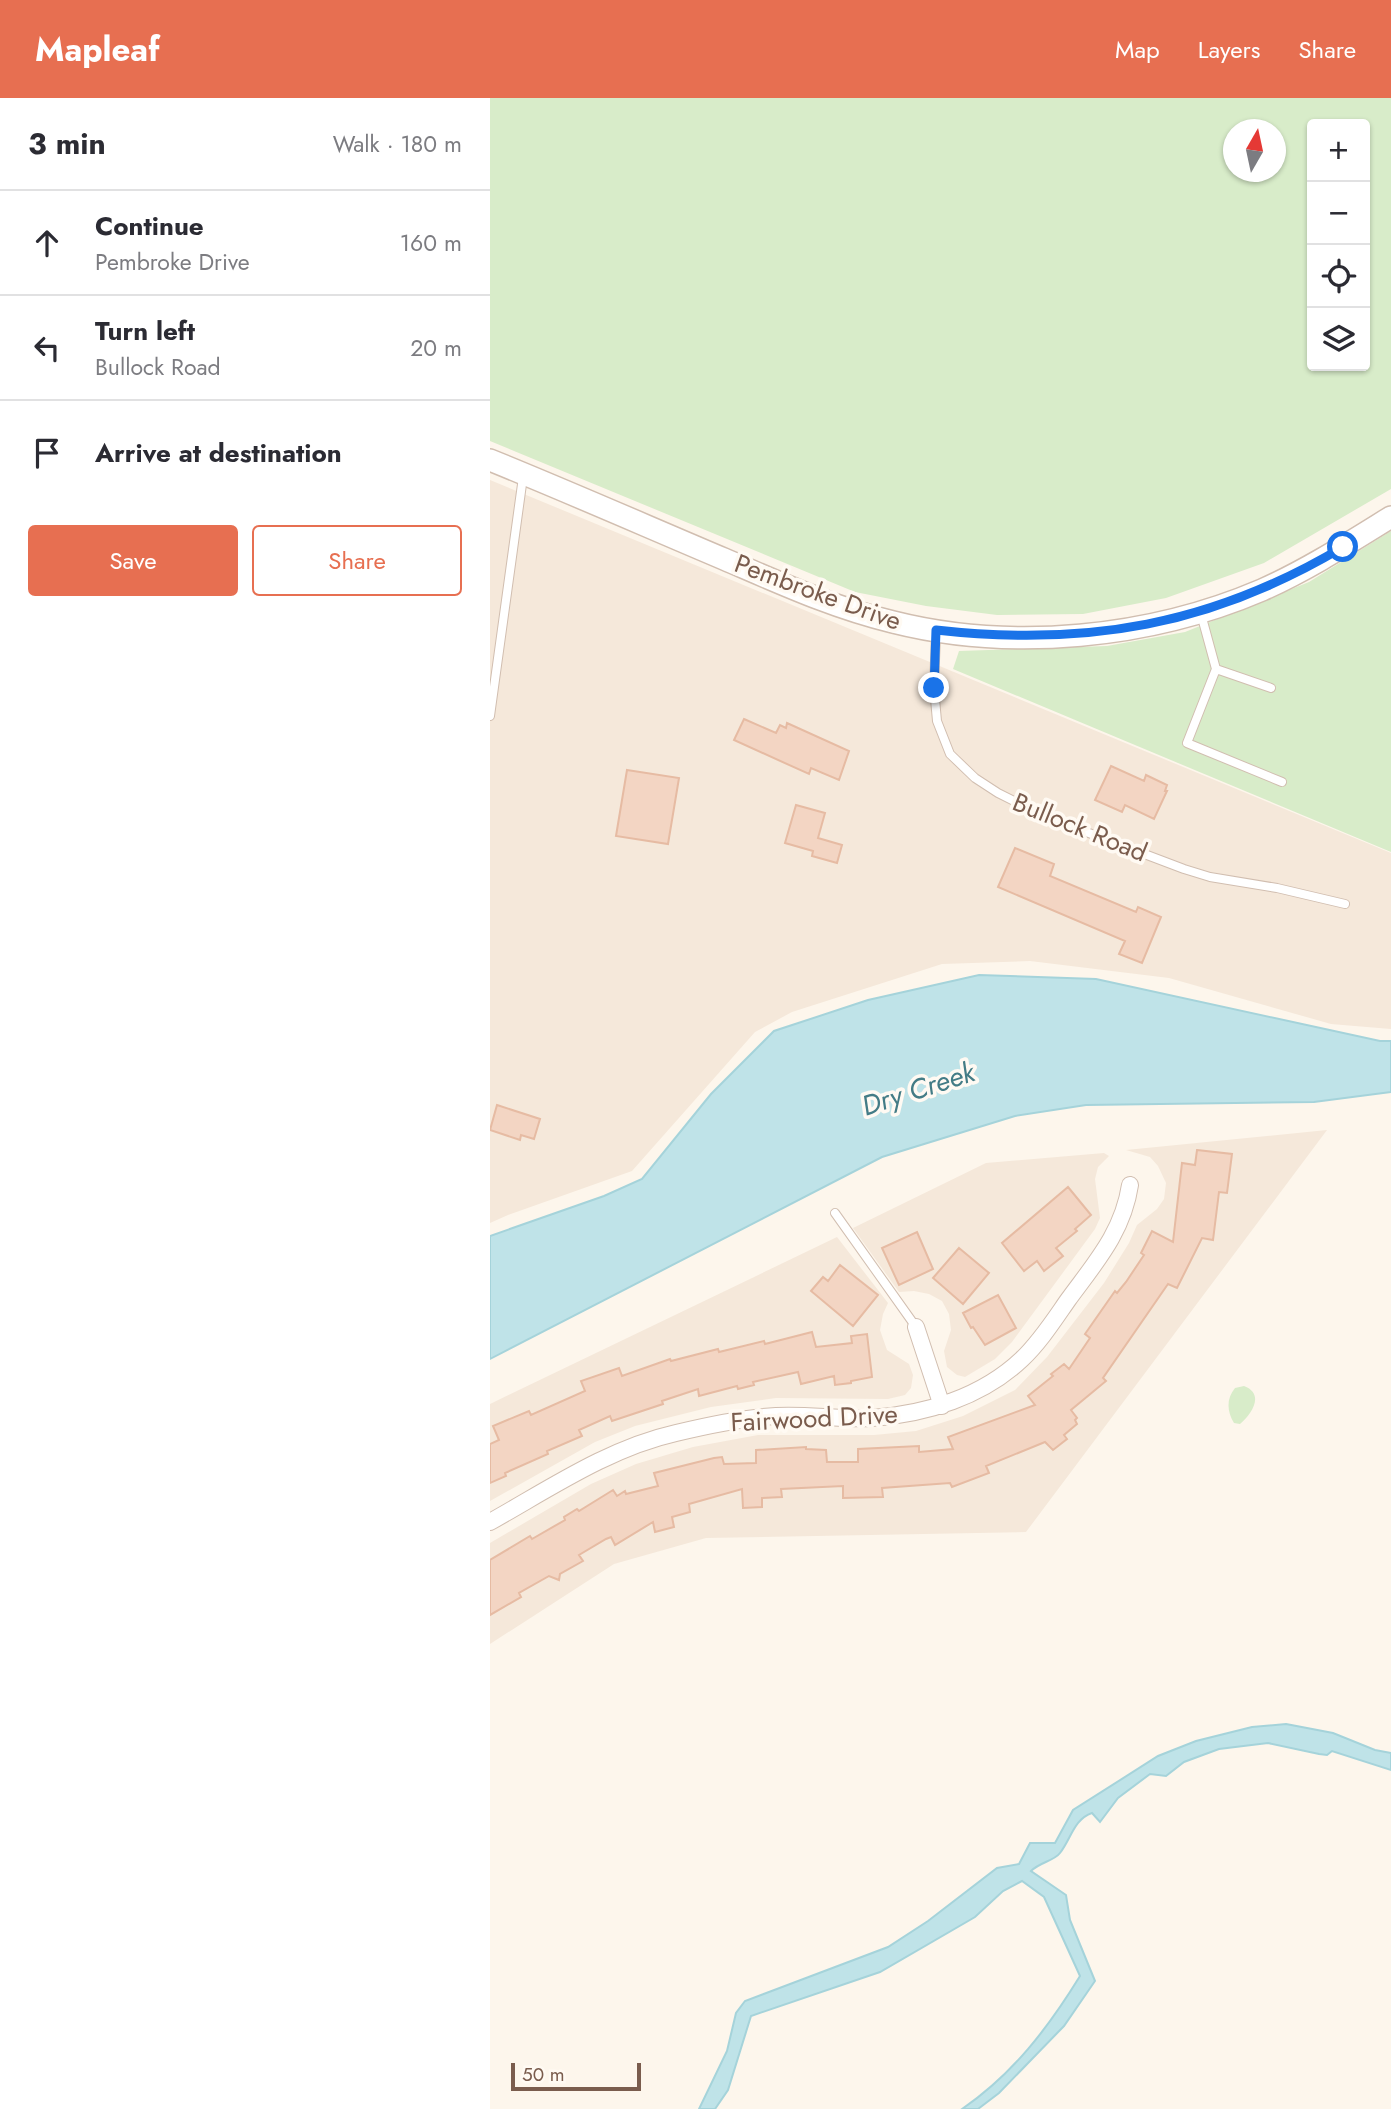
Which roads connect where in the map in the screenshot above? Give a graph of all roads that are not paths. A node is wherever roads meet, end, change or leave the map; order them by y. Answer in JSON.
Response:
{"nodes":[{"id":1,"x":490,"y":460,"type":"edge"},
{"id":2,"x":523,"y":474,"type":"junction"},
{"id":3,"x":1391,"y":517,"type":"edge"},
{"id":4,"x":1200,"y":611,"type":"junction"},
{"id":5,"x":936,"y":630,"type":"junction"},
{"id":6,"x":1216,"y":668,"type":"junction"},
{"id":7,"x":1271,"y":688,"type":"dead end"},
{"id":8,"x":490,"y":716,"type":"edge"},
{"id":9,"x":1282,"y":782,"type":"dead end"},
{"id":10,"x":1345,"y":904,"type":"dead end"},
{"id":11,"x":1130,"y":1185,"type":"dead end"},
{"id":12,"x":835,"y":1213,"type":"dead end"},
{"id":13,"x":916,"y":1327,"type":"joint"},
{"id":14,"x":942,"y":1406,"type":"junction"},
{"id":15,"x":490,"y":1522,"type":"edge"}],
"edges":[{"from":1,"to":2,"type":"street","name":"Pembroke Drive"},
{"from":2,"to":5,"type":"street","name":"Pembroke Drive"},
{"from":2,"to":8,"type":"lane"},
{"from":3,"to":4,"type":"street","name":"Pembroke Drive"},
{"from":4,"to":5,"type":"street","name":"Pembroke Drive"},
{"from":4,"to":6,"type":"lane"},
{"from":5,"to":10,"type":"lane","name":"Bullock Road"},
{"from":6,"to":7,"type":"lane"},
{"from":6,"to":9,"type":"lane"},
{"from":11,"to":14,"type":"street","name":"Fairwood Drive"},
{"from":12,"to":13,"type":"lane"},
{"from":13,"to":14,"type":"street"},
{"from":14,"to":15,"type":"street","name":"Fairwood Drive"}]}
